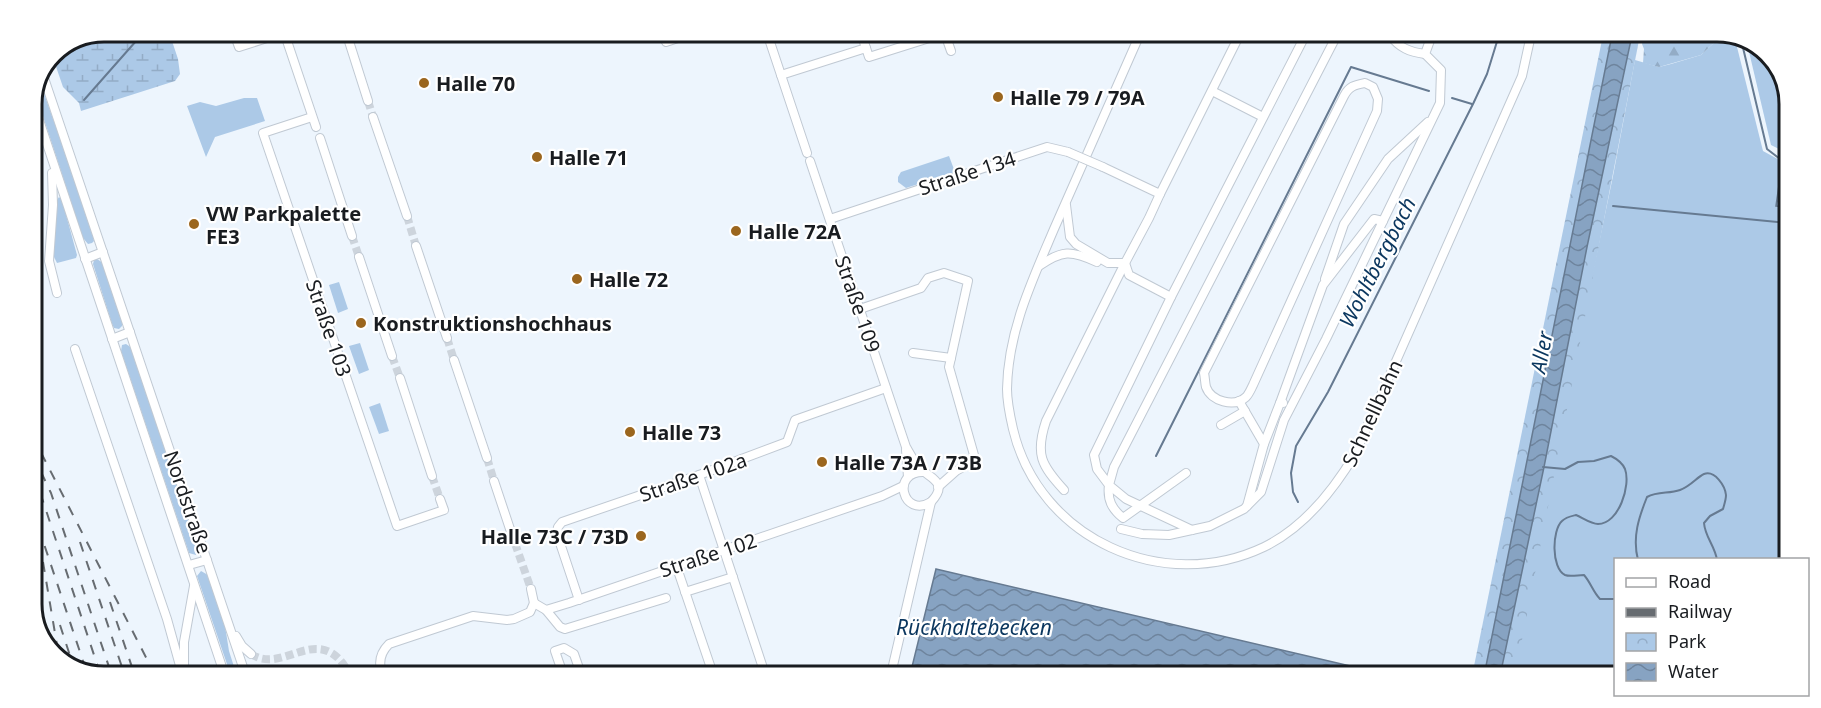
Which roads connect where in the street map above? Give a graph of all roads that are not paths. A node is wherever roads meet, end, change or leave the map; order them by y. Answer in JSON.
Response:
{"nodes":[{"id":1,"x":237,"y":42,"type":"edge"},
{"id":2,"x":254,"y":42,"type":"edge"},
{"id":3,"x":287,"y":42,"type":"edge"},
{"id":4,"x":349,"y":42,"type":"edge"},
{"id":5,"x":770,"y":42,"type":"edge"},
{"id":6,"x":864,"y":42,"type":"edge"},
{"id":7,"x":917,"y":42,"type":"edge"},
{"id":8,"x":947,"y":42,"type":"edge"},
{"id":9,"x":1136,"y":42,"type":"edge"},
{"id":10,"x":1236,"y":42,"type":"edge"},
{"id":11,"x":1302,"y":42,"type":"edge"},
{"id":12,"x":1333,"y":42,"type":"edge"},
{"id":13,"x":1397,"y":42,"type":"edge"},
{"id":14,"x":1429,"y":42,"type":"edge"},
{"id":15,"x":1529,"y":42,"type":"edge"},
{"id":16,"x":866,"y":48,"type":"junction"},
{"id":17,"x":951,"y":51,"type":"dead end"},
{"id":18,"x":1425,"y":54,"type":"junction"},
{"id":19,"x":781,"y":75,"type":"junction"},
{"id":20,"x":46,"y":84,"type":"edge"},
{"id":21,"x":1212,"y":91,"type":"junction"},
{"id":22,"x":368,"y":100,"type":"tunnel mouth"},
{"id":23,"x":312,"y":117,"type":"junction"},
{"id":24,"x":374,"y":117,"type":"tunnel mouth"},
{"id":25,"x":1263,"y":117,"type":"junction"},
{"id":26,"x":1433,"y":117,"type":"junction"},
{"id":27,"x":316,"y":127,"type":"dead end"},
{"id":28,"x":42,"y":130,"type":"edge"},
{"id":29,"x":320,"y":138,"type":"dead end"},
{"id":30,"x":50,"y":155,"type":"junction"},
{"id":31,"x":1160,"y":194,"type":"junction"},
{"id":32,"x":1065,"y":201,"type":"junction"},
{"id":33,"x":406,"y":216,"type":"tunnel mouth"},
{"id":34,"x":830,"y":219,"type":"junction"},
{"id":35,"x":1383,"y":221,"type":"junction"},
{"id":36,"x":352,"y":236,"type":"tunnel mouth"},
{"id":37,"x":416,"y":246,"type":"tunnel mouth"},
{"id":38,"x":104,"y":252,"type":"junction"},
{"id":39,"x":359,"y":257,"type":"tunnel mouth"},
{"id":40,"x":85,"y":259,"type":"junction"},
{"id":41,"x":1125,"y":263,"type":"junction"},
{"id":42,"x":1039,"y":266,"type":"junction"},
{"id":43,"x":1323,"y":285,"type":"junction"},
{"id":44,"x":57,"y":293,"type":"dead end"},
{"id":45,"x":1171,"y":297,"type":"junction"},
{"id":46,"x":860,"y":309,"type":"junction"},
{"id":47,"x":130,"y":332,"type":"junction"},
{"id":48,"x":447,"y":338,"type":"tunnel mouth"},
{"id":49,"x":112,"y":339,"type":"junction"},
{"id":50,"x":75,"y":349,"type":"dead end"},
{"id":51,"x":914,"y":353,"type":"dead end"},
{"id":52,"x":392,"y":357,"type":"tunnel mouth"},
{"id":53,"x":951,"y":358,"type":"junction"},
{"id":54,"x":454,"y":360,"type":"tunnel mouth"},
{"id":55,"x":400,"y":378,"type":"tunnel mouth"},
{"id":56,"x":886,"y":388,"type":"junction"},
{"id":57,"x":1239,"y":401,"type":"junction"},
{"id":58,"x":1294,"y":401,"type":"junction"},
{"id":59,"x":1280,"y":403,"type":"junction"},
{"id":60,"x":1245,"y":411,"type":"junction"},
{"id":61,"x":1221,"y":425,"type":"dead end"},
{"id":62,"x":1264,"y":444,"type":"junction"},
{"id":63,"x":906,"y":447,"type":"junction"},
{"id":64,"x":487,"y":458,"type":"tunnel mouth"},
{"id":65,"x":956,"y":471,"type":"junction"},
{"id":66,"x":1186,"y":473,"type":"dead end"},
{"id":67,"x":928,"y":474,"type":"junction"},
{"id":68,"x":699,"y":475,"type":"junction"},
{"id":69,"x":432,"y":476,"type":"tunnel mouth"},
{"id":70,"x":908,"y":477,"type":"junction"},
{"id":71,"x":495,"y":484,"type":"tunnel mouth"},
{"id":72,"x":1109,"y":485,"type":"junction"},
{"id":73,"x":903,"y":486,"type":"junction"},
{"id":74,"x":938,"y":488,"type":"junction"},
{"id":75,"x":1064,"y":490,"type":"dead end"},
{"id":76,"x":882,"y":496,"type":"junction"},
{"id":77,"x":906,"y":499,"type":"junction"},
{"id":78,"x":931,"y":502,"type":"junction"},
{"id":79,"x":442,"y":505,"type":"dead end"},
{"id":80,"x":918,"y":506,"type":"junction"},
{"id":81,"x":1141,"y":506,"type":"junction"},
{"id":82,"x":1246,"y":507,"type":"junction"},
{"id":83,"x":1121,"y":529,"type":"dead end"},
{"id":84,"x":1192,"y":530,"type":"junction"},
{"id":85,"x":511,"y":532,"type":"tunnel mouth"},
{"id":86,"x":925,"y":532,"type":"junction"},
{"id":87,"x":724,"y":549,"type":"junction"},
{"id":88,"x":207,"y":560,"type":"junction"},
{"id":89,"x":189,"y":565,"type":"junction"},
{"id":90,"x":676,"y":565,"type":"junction"},
{"id":91,"x":733,"y":577,"type":"junction"},
{"id":92,"x":195,"y":583,"type":"junction"},
{"id":93,"x":531,"y":589,"type":"tunnel mouth"},
{"id":94,"x":685,"y":592,"type":"junction"},
{"id":95,"x":666,"y":598,"type":"dead end"},
{"id":96,"x":579,"y":600,"type":"junction"},
{"id":97,"x":534,"y":603,"type":"junction"},
{"id":98,"x":546,"y":610,"type":"junction"},
{"id":99,"x":228,"y":622,"type":"junction"},
{"id":100,"x":251,"y":654,"type":"tunnel mouth"},
{"id":101,"x":181,"y":666,"type":"edge"},
{"id":102,"x":183,"y":666,"type":"edge"},
{"id":103,"x":222,"y":666,"type":"edge"},
{"id":104,"x":243,"y":666,"type":"edge"},
{"id":105,"x":381,"y":666,"type":"edge"},
{"id":106,"x":560,"y":666,"type":"edge"},
{"id":107,"x":578,"y":666,"type":"edge"},
{"id":108,"x":710,"y":666,"type":"edge"},
{"id":109,"x":762,"y":666,"type":"edge"},
{"id":110,"x":893,"y":666,"type":"edge"}],
"edges":[{"from":1,"to":2,"type":"street"},
{"from":3,"to":23,"type":"street"},
{"from":4,"to":22,"type":"street"},
{"from":5,"to":19,"type":"street","name":"Straße 109"},
{"from":6,"to":16,"type":"street"},
{"from":7,"to":16,"type":"street"},
{"from":8,"to":17,"type":"street"},
{"from":9,"to":32,"type":"street","name":"Schnellbahn"},
{"from":10,"to":21,"type":"street"},
{"from":11,"to":25,"type":"street"},
{"from":12,"to":72,"type":"street"},
{"from":13,"to":18,"type":"street"},
{"from":14,"to":18,"type":"street"},
{"from":15,"to":42,"type":"street","name":"Schnellbahn"},
{"from":16,"to":19,"type":"street"},
{"from":18,"to":26,"type":"street"},
{"from":19,"to":34,"type":"street","name":"Straße 109"},
{"from":20,"to":38,"type":"street","name":"Nordstraße"},
{"from":21,"to":25,"type":"street"},
{"from":21,"to":31,"type":"street"},
{"from":23,"to":27,"type":"street"},
{"from":23,"to":79,"type":"street","name":"Straße 103"},
{"from":24,"to":33,"type":"street"},
{"from":25,"to":45,"type":"street"},
{"from":26,"to":35,"type":"street"},
{"from":26,"to":43,"type":"street"},
{"from":28,"to":30,"type":"street","name":"Nordstraße"},
{"from":29,"to":36,"type":"street"},
{"from":30,"to":40,"type":"street","name":"Nordstraße"},
{"from":30,"to":44,"type":"street","name":"Nordstraße"},
{"from":31,"to":34,"type":"street","name":"Straße 134","bridge":true},
{"from":31,"to":41,"type":"street"},
{"from":32,"to":41,"type":"street"},
{"from":32,"to":42,"type":"street","name":"Schnellbahn"},
{"from":34,"to":46,"type":"street","name":"Straße 109"},
{"from":35,"to":43,"type":"street"},
{"from":35,"to":58,"type":"street"},
{"from":37,"to":48,"type":"street"},
{"from":38,"to":40,"type":"street"},
{"from":38,"to":47,"type":"street","name":"Nordstraße"},
{"from":39,"to":52,"type":"street"},
{"from":40,"to":49,"type":"street","name":"Nordstraße"},
{"from":41,"to":42,"type":"street"},
{"from":41,"to":45,"type":"street"},
{"from":41,"to":75,"type":"street"},
{"from":43,"to":59,"type":"street"},
{"from":45,"to":72,"type":"street"},
{"from":46,"to":53,"type":"street"},
{"from":46,"to":56,"type":"street","name":"Straße 109"},
{"from":47,"to":49,"type":"street"},
{"from":47,"to":88,"type":"street","name":"Nordstraße"},
{"from":49,"to":89,"type":"street","name":"Nordstraße"},
{"from":50,"to":101,"type":"street"},
{"from":51,"to":53,"type":"street"},
{"from":53,"to":65,"type":"street"},
{"from":54,"to":64,"type":"street"},
{"from":55,"to":69,"type":"street"},
{"from":56,"to":63,"type":"street","name":"Straße 109"},
{"from":56,"to":68,"type":"street","name":"Straße 102a"},
{"from":57,"to":57,"type":"street"},
{"from":57,"to":60,"type":"street"},
{"from":58,"to":59,"type":"street"},
{"from":58,"to":82,"type":"street"},
{"from":59,"to":62,"type":"street"},
{"from":60,"to":61,"type":"street"},
{"from":60,"to":62,"type":"street"},
{"from":62,"to":82,"type":"street"},
{"from":63,"to":67,"type":"street"},
{"from":63,"to":70,"type":"street"},
{"from":65,"to":67,"type":"street"},
{"from":65,"to":74,"type":"street"},
{"from":66,"to":81,"type":"street"},
{"from":67,"to":70,"type":"street"},
{"from":67,"to":74,"type":"street"},
{"from":68,"to":87,"type":"street"},
{"from":68,"to":96,"type":"street","name":"Straße 102a"},
{"from":70,"to":73,"type":"street"},
{"from":71,"to":85,"type":"street"},
{"from":72,"to":81,"type":"street"},
{"from":72,"to":81,"type":"street"},
{"from":73,"to":76,"type":"street","name":"Straße 102"},
{"from":73,"to":77,"type":"street"},
{"from":74,"to":78,"type":"street"},
{"from":76,"to":77,"type":"street","name":"Straße 102"},
{"from":76,"to":87,"type":"street","name":"Straße 102"},
{"from":77,"to":80,"type":"street"},
{"from":78,"to":80,"type":"street"},
{"from":78,"to":86,"type":"street"},
{"from":80,"to":86,"type":"street"},
{"from":81,"to":84,"type":"street"},
{"from":82,"to":84,"type":"street"},
{"from":83,"to":84,"type":"street"},
{"from":86,"to":110,"type":"street"},
{"from":87,"to":90,"type":"street","name":"Straße 102"},
{"from":87,"to":91,"type":"street"},
{"from":88,"to":89,"type":"street"},
{"from":88,"to":99,"type":"street","name":"Nordstraße"},
{"from":89,"to":92,"type":"street","name":"Nordstraße"},
{"from":90,"to":94,"type":"street"},
{"from":90,"to":96,"type":"street","name":"Straße 102"},
{"from":91,"to":94,"type":"street"},
{"from":91,"to":109,"type":"street"},
{"from":92,"to":102,"type":"street"},
{"from":92,"to":103,"type":"street","name":"Nordstraße"},
{"from":93,"to":97,"type":"street"},
{"from":94,"to":108,"type":"street"},
{"from":95,"to":98,"type":"street","name":"Straße 102"},
{"from":96,"to":98,"type":"street","name":"Straße 102"},
{"from":97,"to":98,"type":"street"},
{"from":97,"to":105,"type":"street"},
{"from":99,"to":100,"type":"street"},
{"from":99,"to":104,"type":"street","name":"Nordstraße"},
{"from":106,"to":107,"type":"street"}]}
